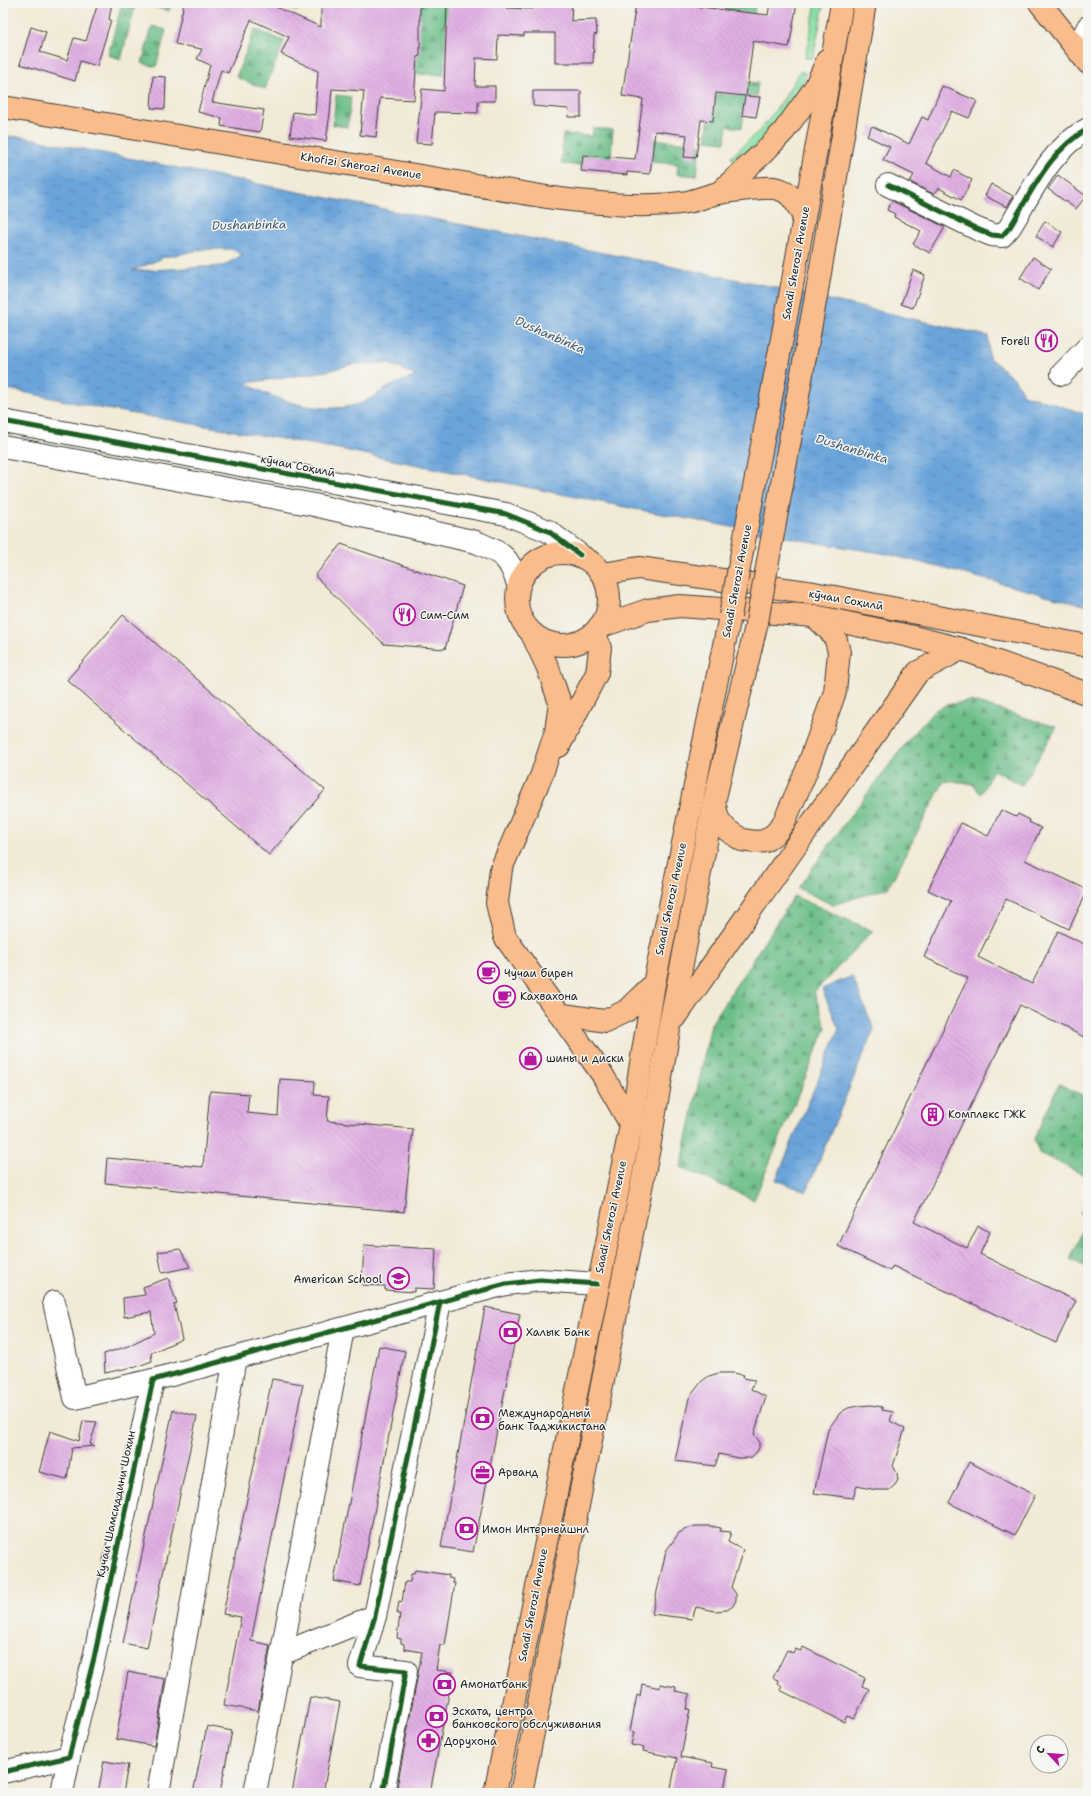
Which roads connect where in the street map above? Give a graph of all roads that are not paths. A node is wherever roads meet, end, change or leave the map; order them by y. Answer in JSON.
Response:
{"nodes":[{"id":1,"x":842,"y":3,"type":"edge"},
{"id":2,"x":865,"y":3,"type":"edge"},
{"id":3,"x":1040,"y":3,"type":"edge"},
{"id":4,"x":1088,"y":27,"type":"edge"},
{"id":5,"x":834,"y":48,"type":"junction"},
{"id":6,"x":858,"y":51,"type":"junction"},
{"id":7,"x":1082,"y":56,"type":"edge"},
{"id":8,"x":3,"y":107,"type":"edge"},
{"id":9,"x":1088,"y":128,"type":"edge"},
{"id":10,"x":888,"y":185,"type":"dead end"},
{"id":11,"x":719,"y":193,"type":"junction"},
{"id":12,"x":804,"y":218,"type":"junction"},
{"id":13,"x":1088,"y":347,"type":"edge"},
{"id":14,"x":1062,"y":374,"type":"dead end"},
{"id":15,"x":3,"y":421,"type":"edge"},
{"id":16,"x":3,"y":447,"type":"edge"},
{"id":17,"x":580,"y":555,"type":"junction"},
{"id":18,"x":602,"y":574,"type":"junction"},
{"id":19,"x":518,"y":584,"type":"junction"},
{"id":20,"x":814,"y":616,"type":"junction"},
{"id":21,"x":596,"y":631,"type":"junction"},
{"id":22,"x":532,"y":634,"type":"junction"},
{"id":23,"x":1088,"y":646,"type":"edge"},
{"id":24,"x":961,"y":649,"type":"junction"},
{"id":25,"x":1088,"y":694,"type":"edge"},
{"id":26,"x":542,"y":774,"type":"junction"},
{"id":27,"x":714,"y":802,"type":"junction"},
{"id":28,"x":654,"y":984,"type":"junction"},
{"id":29,"x":559,"y":1014,"type":"junction"},
{"id":30,"x":670,"y":1024,"type":"junction"},
{"id":31,"x":631,"y":1125,"type":"junction"},
{"id":32,"x":597,"y":1284,"type":"junction"},
{"id":33,"x":54,"y":1302,"type":"dead end"},
{"id":34,"x":440,"y":1302,"type":"junction"},
{"id":35,"x":343,"y":1329,"type":"junction"},
{"id":36,"x":235,"y":1358,"type":"junction"},
{"id":37,"x":153,"y":1380,"type":"junction"},
{"id":38,"x":375,"y":1616,"type":"junction"},
{"id":39,"x":281,"y":1654,"type":"junction"},
{"id":40,"x":69,"y":1757,"type":"junction"},
{"id":41,"x":3,"y":1772,"type":"edge"},
{"id":42,"x":62,"y":1793,"type":"edge"},
{"id":43,"x":158,"y":1793,"type":"edge"},
{"id":44,"x":255,"y":1793,"type":"edge"},
{"id":45,"x":383,"y":1793,"type":"edge"},
{"id":46,"x":496,"y":1793,"type":"edge"},
{"id":47,"x":521,"y":1793,"type":"edge"}],
"edges":[{"from":1,"to":5,"type":"main road","name":"Saadi Sherozi Avenue"},
{"from":2,"to":6,"type":"main road","name":"Saadi Sherozi Avenue"},
{"from":3,"to":7,"type":"main road"},
{"from":4,"to":7,"type":"street"},
{"from":5,"to":6,"type":"main road"},
{"from":5,"to":11,"type":"main road"},
{"from":5,"to":12,"type":"main road","name":"Saadi Sherozi Avenue"},
{"from":6,"to":27,"type":"main road","name":"Saadi Sherozi Avenue","bridge":true},
{"from":8,"to":11,"type":"main road","name":"Khofizi Sherozi Avenue"},
{"from":9,"to":10,"type":"street"},
{"from":11,"to":12,"type":"main road","name":"Khofizi Sherozi Avenue"},
{"from":12,"to":28,"type":"main road","name":"Saadi Sherozi Avenue","bridge":true},
{"from":13,"to":14,"type":"street"},
{"from":15,"to":17,"type":"street","name":"кӯчаи Соҳилӣ"},
{"from":16,"to":19,"type":"street"},
{"from":17,"to":18,"type":"main road"},
{"from":17,"to":19,"type":"main road"},
{"from":18,"to":21,"type":"main road"},
{"from":18,"to":23,"type":"main road","name":"кӯчаи Соҳилӣ"},
{"from":19,"to":22,"type":"main road"},
{"from":20,"to":21,"type":"main road","name":"кӯчаи Соҳилӣ"},
{"from":20,"to":24,"type":"main road","name":"кӯчаи Соҳилӣ"},
{"from":20,"to":27,"type":"main road"},
{"from":21,"to":22,"type":"main road"},
{"from":21,"to":26,"type":"main road"},
{"from":22,"to":26,"type":"main road"},
{"from":24,"to":25,"type":"main road","name":"кӯчаи Соҳилӣ"},
{"from":24,"to":30,"type":"main road"},
{"from":26,"to":29,"type":"main road"},
{"from":27,"to":30,"type":"main road","name":"Saadi Sherozi Avenue"},
{"from":28,"to":29,"type":"main road"},
{"from":28,"to":31,"type":"main road","name":"Saadi Sherozi Avenue"},
{"from":29,"to":31,"type":"main road"},
{"from":30,"to":47,"type":"main road","name":"Saadi Sherozi Avenue"},
{"from":31,"to":32,"type":"main road","name":"Saadi Sherozi Avenue"},
{"from":32,"to":34,"type":"street"},
{"from":32,"to":46,"type":"main road","name":"Saadi Sherozi Avenue"},
{"from":33,"to":37,"type":"street"},
{"from":34,"to":35,"type":"street"},
{"from":34,"to":38,"type":"street"},
{"from":35,"to":36,"type":"street"},
{"from":35,"to":39,"type":"street"},
{"from":36,"to":37,"type":"street"},
{"from":36,"to":43,"type":"street"},
{"from":37,"to":40,"type":"street","name":"Кучаи Шамсиддини Шохин"},
{"from":38,"to":39,"type":"street"},
{"from":38,"to":45,"type":"street"},
{"from":39,"to":44,"type":"street"},
{"from":40,"to":41,"type":"street"},
{"from":40,"to":42,"type":"street","name":"Кучаи Шамсиддини Шохин"}]}
